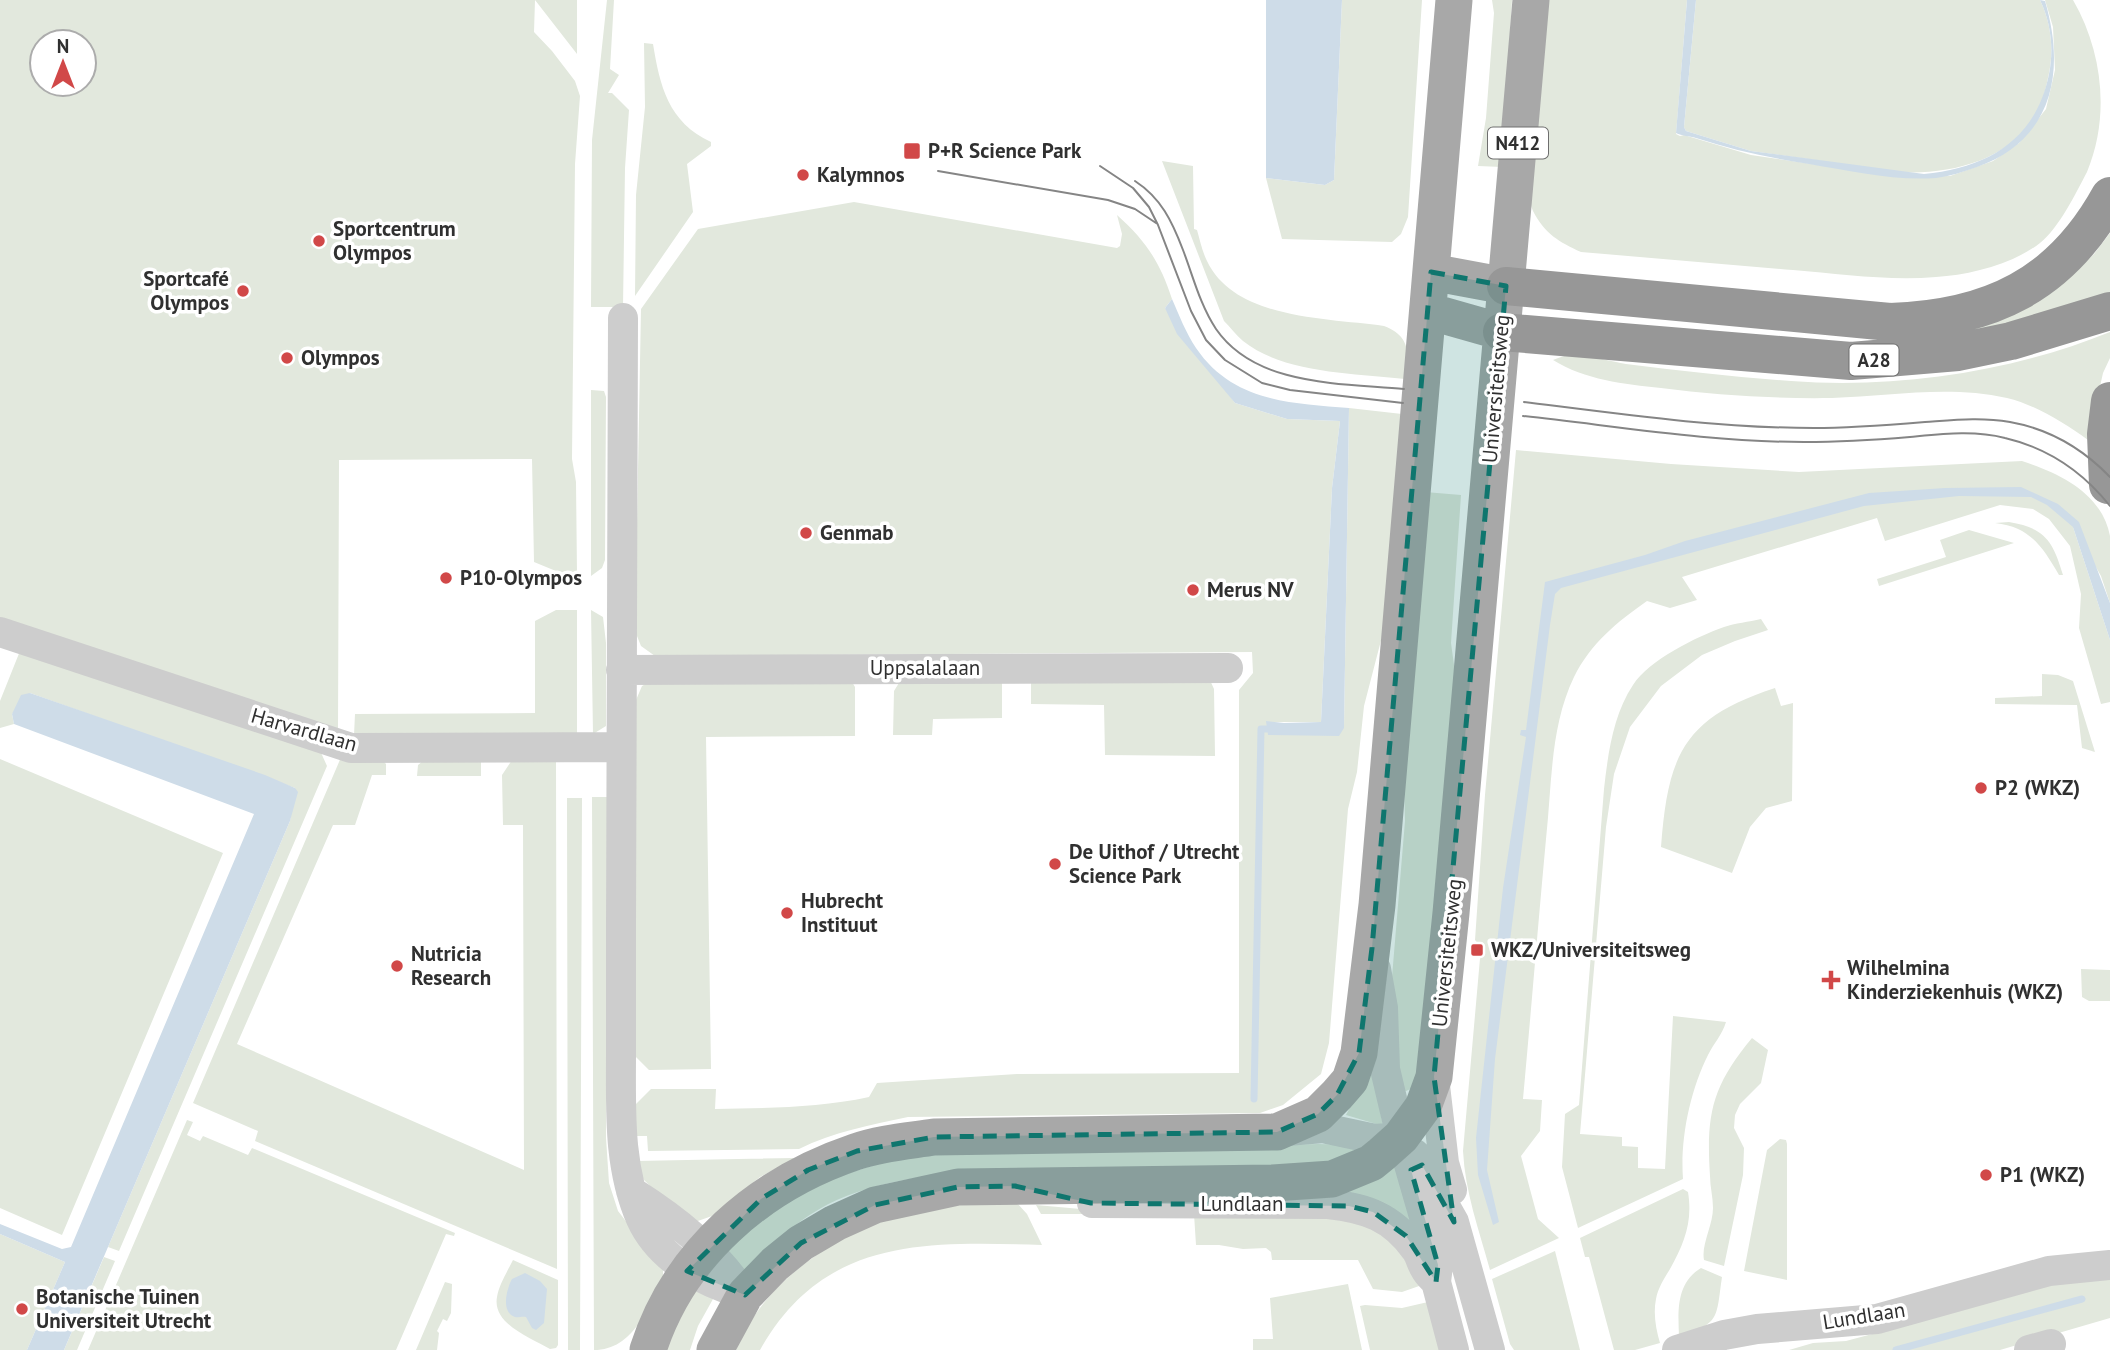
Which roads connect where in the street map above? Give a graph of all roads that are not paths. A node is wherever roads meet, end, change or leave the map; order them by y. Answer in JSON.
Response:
{"nodes":[{"id":1,"x":1454,"y":0,"type":"edge"},
{"id":2,"x":1531,"y":0,"type":"edge"},
{"id":3,"x":2110,"y":196,"type":"edge"},
{"id":4,"x":1431,"y":272,"type":"junction"},
{"id":5,"x":1506,"y":286,"type":"junction"},
{"id":6,"x":1428,"y":311,"type":"junction"},
{"id":7,"x":2110,"y":311,"type":"edge"},
{"id":8,"x":624,"y":318,"type":"dead end"},
{"id":9,"x":1500,"y":350,"type":"junction"},
{"id":10,"x":2110,"y":401,"type":"edge"},
{"id":11,"x":2108,"y":485,"type":"dead end"},
{"id":12,"x":0,"y":632,"type":"edge"},
{"id":13,"x":1228,"y":668,"type":"dead end"},
{"id":14,"x":621,"y":670,"type":"junction"},
{"id":15,"x":621,"y":747,"type":"junction"},
{"id":16,"x":1372,"y":948,"type":"junction"},
{"id":17,"x":1434,"y":1077,"type":"junction"},
{"id":18,"x":1277,"y":1132,"type":"junction"},
{"id":19,"x":1401,"y":1137,"type":"junction"},
{"id":20,"x":1015,"y":1186,"type":"junction"},
{"id":21,"x":1454,"y":1222,"type":"junction"},
{"id":22,"x":696,"y":1259,"type":"junction"},
{"id":23,"x":2106,"y":1260,"type":"edge"},
{"id":24,"x":1436,"y":1282,"type":"junction"},
{"id":25,"x":745,"y":1296,"type":"junction"},
{"id":26,"x":648,"y":1350,"type":"edge"},
{"id":27,"x":715,"y":1350,"type":"edge"},
{"id":28,"x":1454,"y":1350,"type":"edge"},
{"id":29,"x":1490,"y":1350,"type":"edge"},
{"id":30,"x":1678,"y":1350,"type":"edge"}],
"edges":[{"from":1,"to":4,"type":"main road"},
{"from":2,"to":5,"type":"main road","name":"Universiteitsweg","number":"N412"},
{"from":3,"to":5,"type":"highway","number":"A28"},
{"from":4,"to":5,"type":"main road"},
{"from":4,"to":6,"type":"main road"},
{"from":5,"to":9,"type":"main road","name":"Universiteitsweg","number":"N412"},
{"from":6,"to":9,"type":"main road"},
{"from":6,"to":16,"type":"main road"},
{"from":7,"to":9,"type":"highway","number":"A28"},
{"from":8,"to":14,"type":"street"},
{"from":9,"to":17,"type":"main road","name":"Universiteitsweg"},
{"from":10,"to":11,"type":"highway"},
{"from":12,"to":15,"type":"street","name":"Harvardlaan"},
{"from":13,"to":14,"type":"street","name":"Uppsalalaan"},
{"from":14,"to":15,"type":"street"},
{"from":15,"to":22,"type":"street"},
{"from":16,"to":18,"type":"main road"},
{"from":16,"to":19,"type":"street","name":"Lundlaan"},
{"from":17,"to":19,"type":"main road","name":"Universiteitsweg"},
{"from":17,"to":21,"type":"street","name":"Lundlaan"},
{"from":18,"to":19,"type":"street"},
{"from":18,"to":22,"type":"main road"},
{"from":19,"to":20,"type":"main road","name":"Universiteitsweg"},
{"from":19,"to":21,"type":"street","name":"Lundlaan"},
{"from":19,"to":24,"type":"street","name":"Lundlaan"},
{"from":20,"to":24,"type":"street","name":"Lundlaan"},
{"from":20,"to":25,"type":"main road","name":"Universiteitsweg"},
{"from":21,"to":29,"type":"street","name":"Lundlaan"},
{"from":22,"to":25,"type":"street"},
{"from":22,"to":26,"type":"main road"},
{"from":23,"to":30,"type":"street","name":"Lundlaan"},
{"from":24,"to":28,"type":"street","name":"Lundlaan"},
{"from":25,"to":27,"type":"main road","name":"Universiteitsweg"}]}
